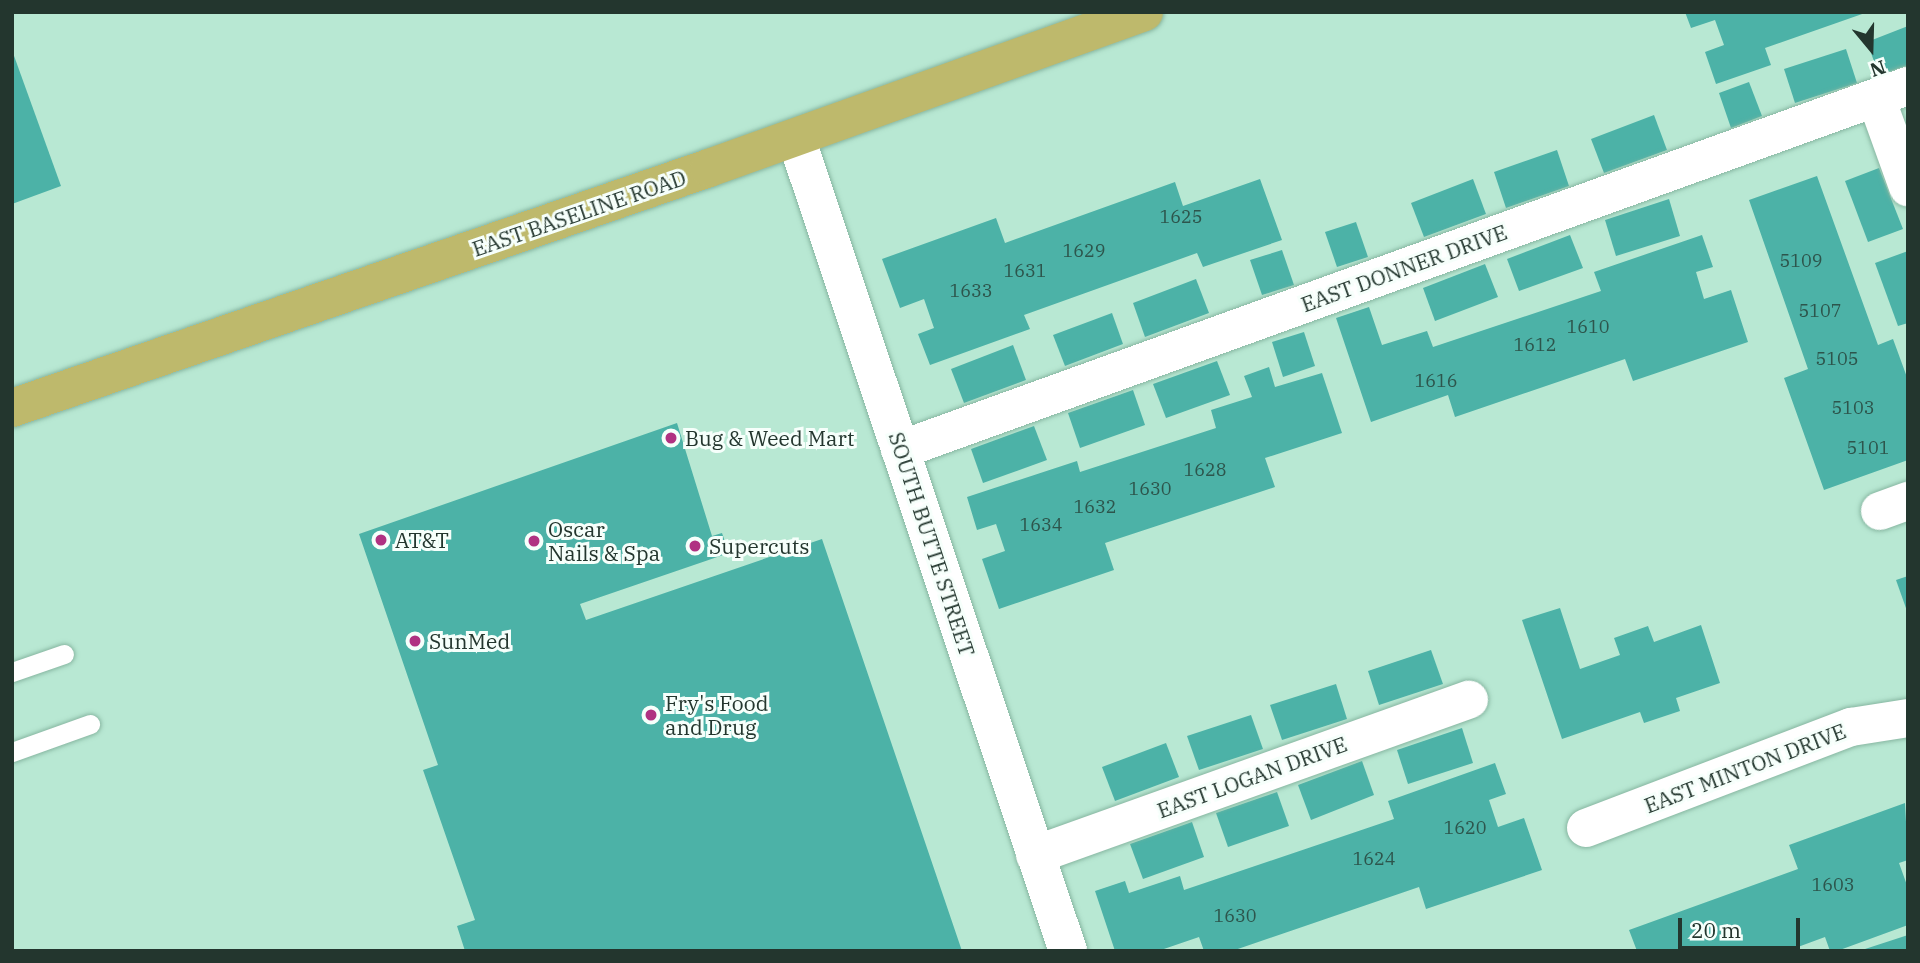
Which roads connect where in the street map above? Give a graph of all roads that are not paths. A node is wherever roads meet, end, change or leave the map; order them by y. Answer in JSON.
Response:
{"nodes":[{"id":1,"x":1144,"y":12,"type":"edge"},
{"id":2,"x":1892,"y":92,"type":"edge"},
{"id":3,"x":796,"y":138,"type":"junction"},
{"id":4,"x":1908,"y":187,"type":"edge"},
{"id":5,"x":12,"y":408,"type":"edge"},
{"id":6,"x":901,"y":450,"type":"junction"},
{"id":7,"x":64,"y":654,"type":"dead end"},
{"id":8,"x":12,"y":672,"type":"edge"},
{"id":9,"x":1469,"y":700,"type":"dead end"},
{"id":10,"x":1908,"y":718,"type":"edge"},
{"id":11,"x":90,"y":724,"type":"dead end"},
{"id":12,"x":12,"y":752,"type":"edge"},
{"id":13,"x":1586,"y":828,"type":"dead end"},
{"id":14,"x":1035,"y":855,"type":"junction"},
{"id":15,"x":1068,"y":951,"type":"edge"}],
"edges":[{"from":1,"to":3,"type":"main road","name":"EAST BASELINE ROAD"},
{"from":2,"to":4,"type":"street"},
{"from":2,"to":6,"type":"street","name":"EAST DONNER DRIVE"},
{"from":3,"to":5,"type":"main road","name":"EAST BASELINE ROAD"},
{"from":3,"to":6,"type":"street","name":"SOUTH BUTTE STREET"},
{"from":6,"to":14,"type":"street","name":"SOUTH BUTTE STREET"},
{"from":7,"to":8,"type":"lane"},
{"from":9,"to":14,"type":"street","name":"EAST LOGAN DRIVE"},
{"from":10,"to":13,"type":"street","name":"EAST MINTON DRIVE"},
{"from":11,"to":12,"type":"lane"},
{"from":14,"to":15,"type":"street","name":"SOUTH BUTTE STREET"}]}
